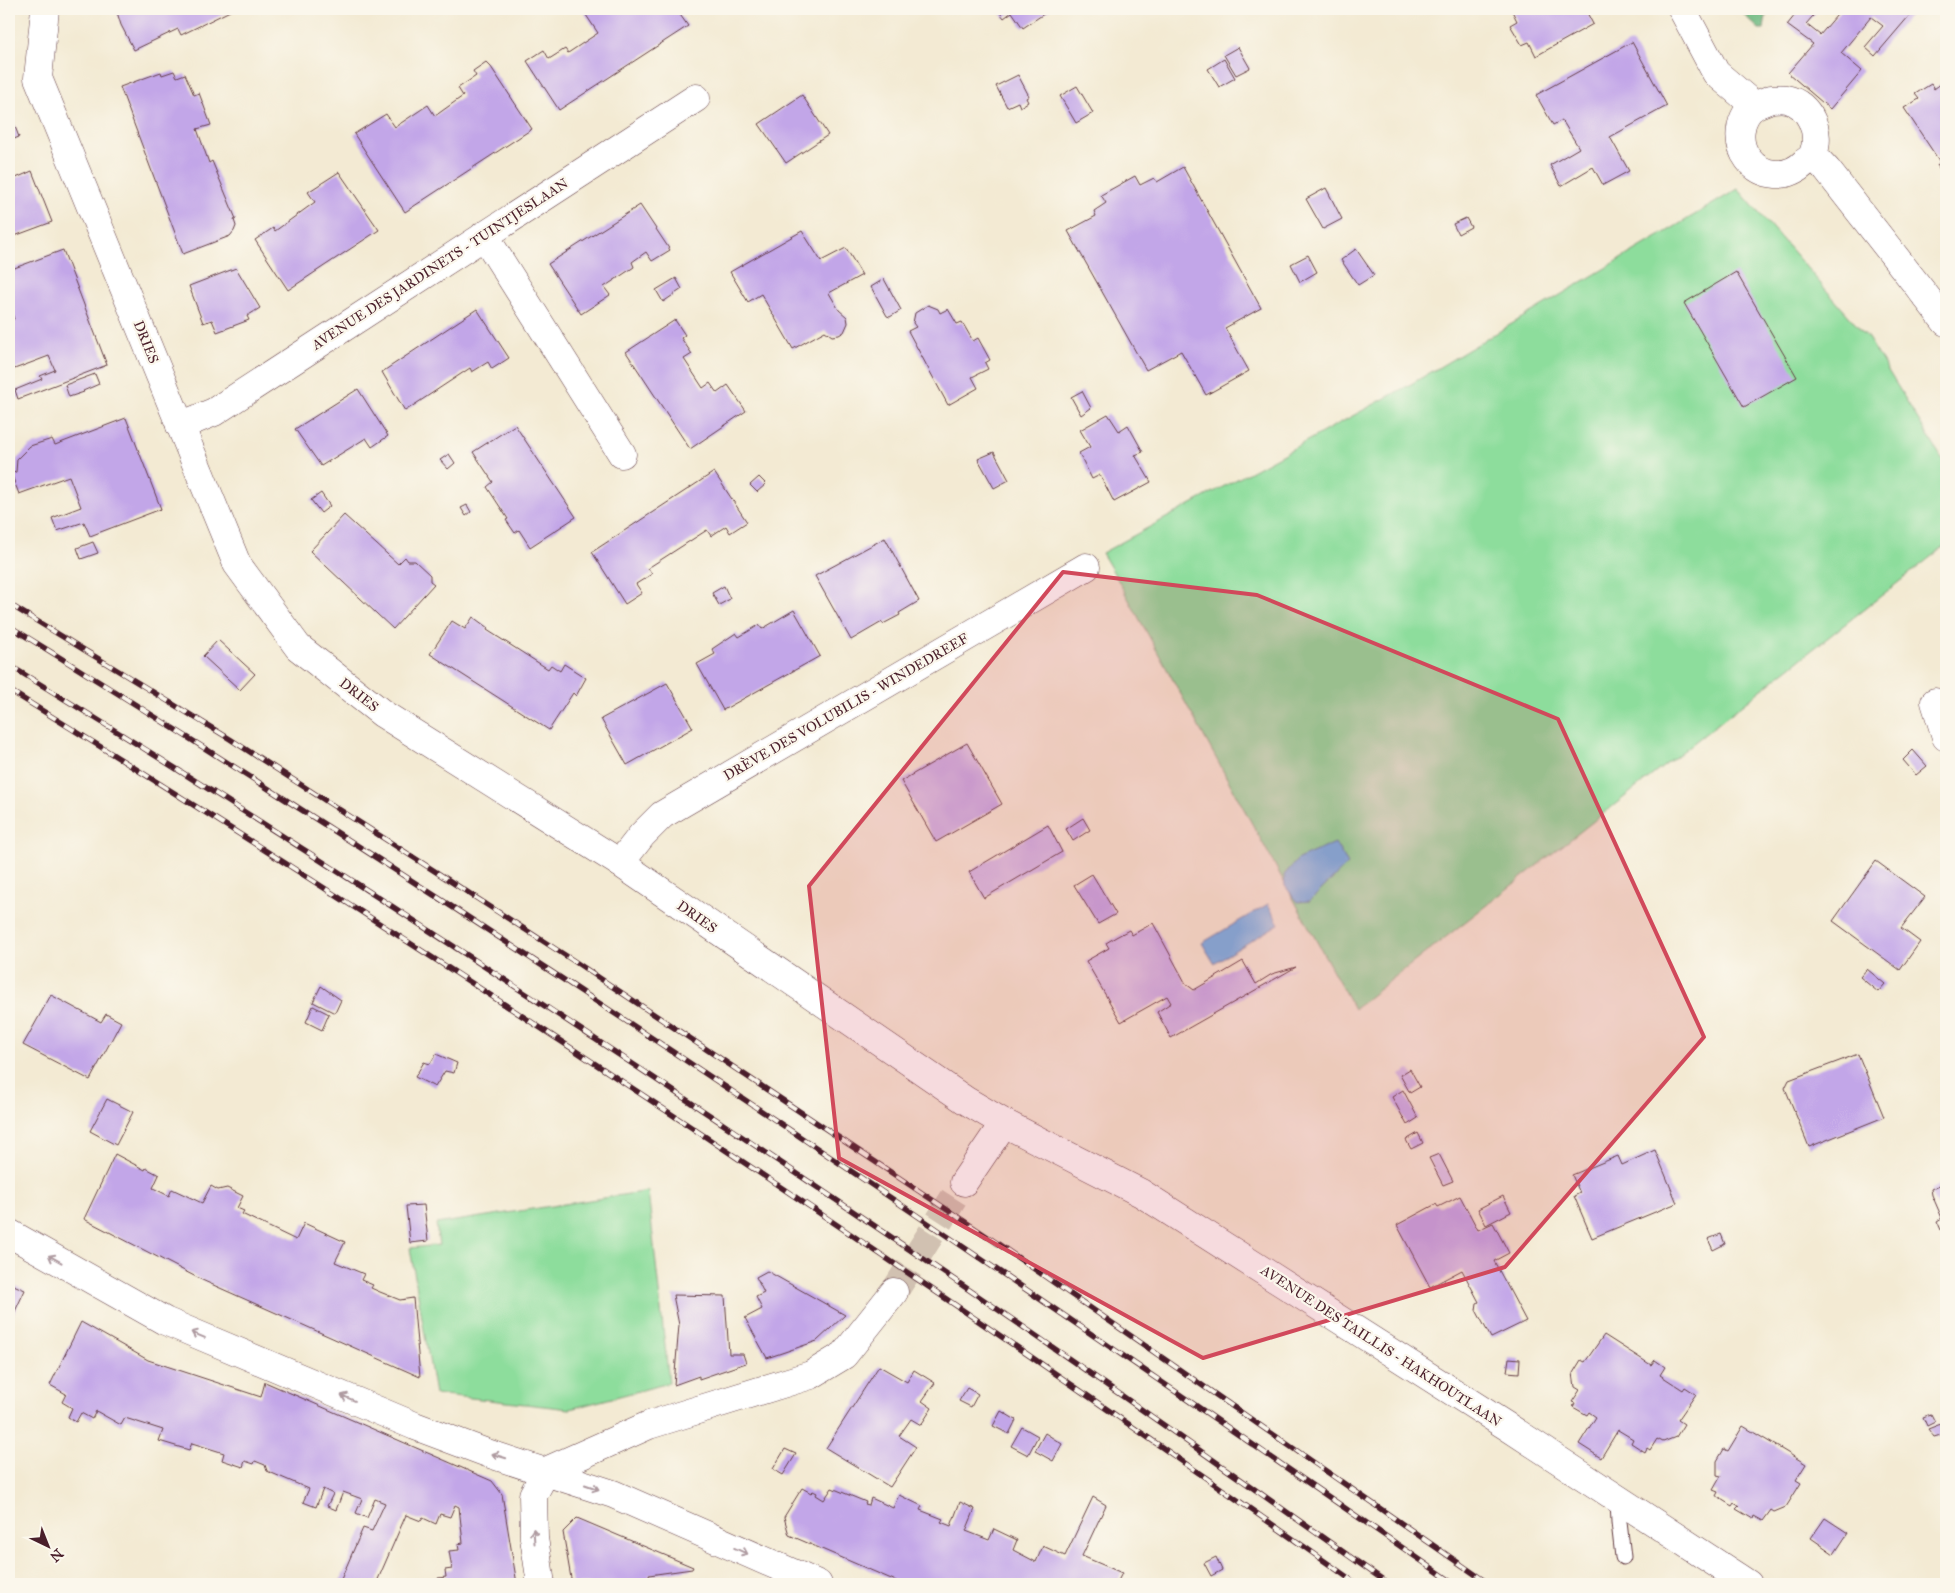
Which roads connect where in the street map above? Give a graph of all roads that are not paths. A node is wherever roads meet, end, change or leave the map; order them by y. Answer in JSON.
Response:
{"nodes":[{"id":1,"x":1682,"y":9,"type":"edge"},
{"id":2,"x":41,"y":13,"type":"edge"},
{"id":3,"x":696,"y":98,"type":"dead end"},
{"id":4,"x":1755,"y":106,"type":"junction"},
{"id":5,"x":1813,"y":155,"type":"junction"},
{"id":6,"x":484,"y":235,"type":"junction"},
{"id":7,"x":1946,"y":322,"type":"edge"},
{"id":8,"x":180,"y":426,"type":"junction"},
{"id":9,"x":622,"y":454,"type":"dead end"},
{"id":10,"x":1086,"y":567,"type":"dead end"},
{"id":11,"x":1935,"y":702,"type":"dead end"},
{"id":12,"x":1946,"y":737,"type":"edge"},
{"id":13,"x":620,"y":863,"type":"junction"},
{"id":14,"x":1004,"y":1124,"type":"junction"},
{"id":15,"x":964,"y":1182,"type":"tunnel mouth"},
{"id":16,"x":9,"y":1233,"type":"edge"},
{"id":17,"x":894,"y":1292,"type":"tunnel mouth"},
{"id":18,"x":546,"y":1471,"type":"junction"},
{"id":19,"x":1618,"y":1500,"type":"junction"},
{"id":20,"x":1623,"y":1557,"type":"dead end"},
{"id":21,"x":541,"y":1584,"type":"edge"},
{"id":22,"x":818,"y":1584,"type":"edge"},
{"id":23,"x":1748,"y":1584,"type":"edge"}],
"edges":[{"from":1,"to":4,"type":"street"},
{"from":2,"to":8,"type":"street","name":"DRIES"},
{"from":3,"to":6,"type":"street","name":"AVENUE DES JARDINETS - TUINTJESLAAN"},
{"from":4,"to":5,"type":"street"},
{"from":4,"to":5,"type":"street"},
{"from":5,"to":7,"type":"street"},
{"from":6,"to":8,"type":"street","name":"AVENUE DES JARDINETS - TUINTJESLAAN"},
{"from":6,"to":9,"type":"street"},
{"from":8,"to":13,"type":"street","name":"DRIES"},
{"from":10,"to":13,"type":"street","name":"DRÈVE DES VOLUBILIS - WINDEDREEF"},
{"from":11,"to":12,"type":"street"},
{"from":13,"to":14,"type":"street","name":"DRIES"},
{"from":14,"to":15,"type":"street"},
{"from":14,"to":19,"type":"street","name":"AVENUE DES TAILLIS - HAKHOUTLAAN"},
{"from":18,"to":16,"type":"street","one_way":true},
{"from":17,"to":18,"type":"street"},
{"from":21,"to":18,"type":"street","one_way":true},
{"from":18,"to":22,"type":"street","one_way":true},
{"from":19,"to":20,"type":"lane"},
{"from":19,"to":23,"type":"street","name":"AVENUE DES TAILLIS - HAKHOUTLAAN"}]}
